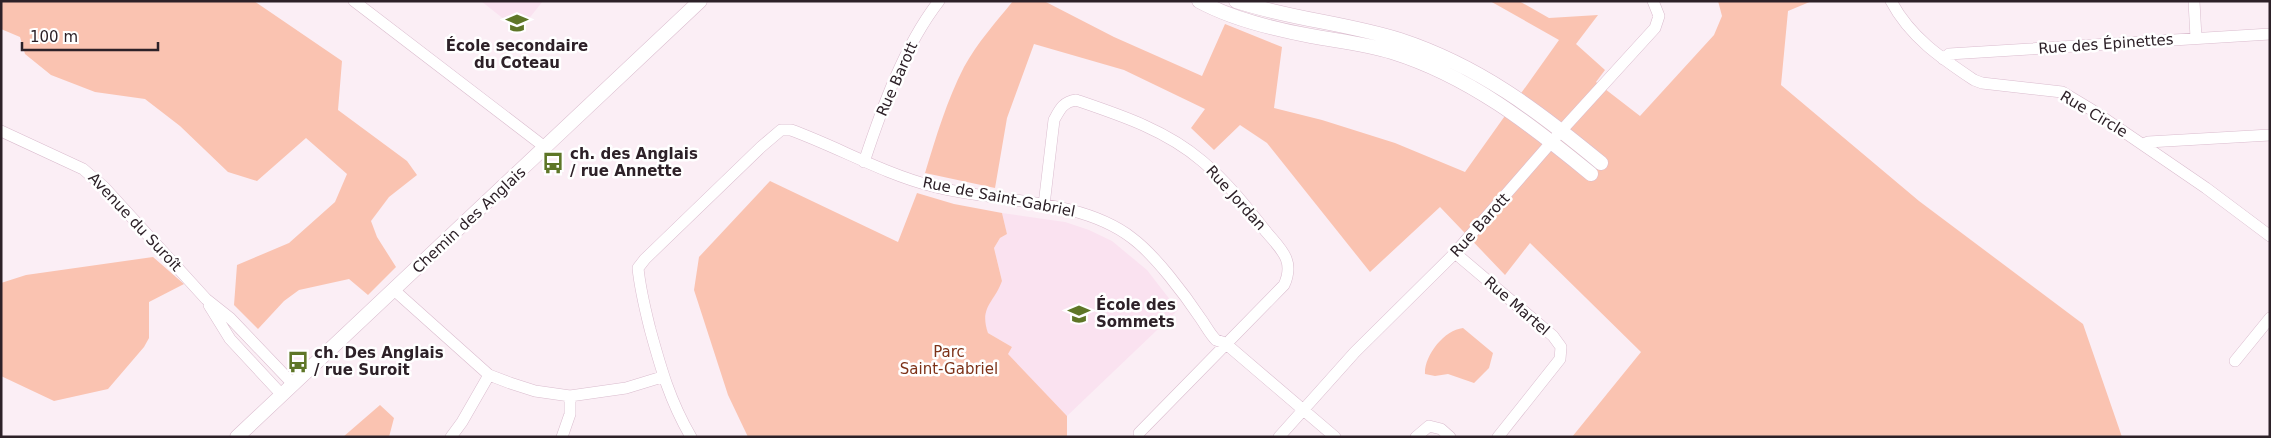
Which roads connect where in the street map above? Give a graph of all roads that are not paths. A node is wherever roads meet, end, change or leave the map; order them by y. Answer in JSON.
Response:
{"nodes":[{"id":1,"x":354,"y":1,"type":"edge"},
{"id":2,"x":700,"y":1,"type":"edge"},
{"id":3,"x":939,"y":1,"type":"edge"},
{"id":4,"x":1199,"y":1,"type":"edge"},
{"id":5,"x":1236,"y":1,"type":"edge"},
{"id":6,"x":1653,"y":1,"type":"edge"},
{"id":7,"x":1891,"y":1,"type":"edge"},
{"id":8,"x":2194,"y":1,"type":"edge"},
{"id":9,"x":2270,"y":34,"type":"edge"},
{"id":10,"x":2196,"y":38,"type":"junction"},
{"id":11,"x":1943,"y":59,"type":"junction"},
{"id":12,"x":1562,"y":130,"type":"junction"},
{"id":13,"x":1,"y":131,"type":"edge"},
{"id":14,"x":2270,"y":135,"type":"edge"},
{"id":15,"x":1552,"y":142,"type":"junction"},
{"id":16,"x":2143,"y":144,"type":"junction"},
{"id":17,"x":546,"y":148,"type":"junction"},
{"id":18,"x":864,"y":162,"type":"junction"},
{"id":19,"x":1601,"y":163,"type":"dead end"},
{"id":20,"x":1591,"y":174,"type":"dead end"},
{"id":21,"x":1044,"y":205,"type":"junction"},
{"id":22,"x":2270,"y":236,"type":"edge"},
{"id":23,"x":1455,"y":253,"type":"junction"},
{"id":24,"x":394,"y":290,"type":"junction"},
{"id":25,"x":206,"y":299,"type":"junction"},
{"id":26,"x":2270,"y":318,"type":"edge"},
{"id":27,"x":1225,"y":344,"type":"junction"},
{"id":28,"x":2235,"y":361,"type":"dead end"},
{"id":29,"x":489,"y":375,"type":"junction"},
{"id":30,"x":662,"y":377,"type":"junction"},
{"id":31,"x":293,"y":384,"type":"junction"},
{"id":32,"x":282,"y":395,"type":"junction"},
{"id":33,"x":570,"y":396,"type":"junction"},
{"id":34,"x":1303,"y":409,"type":"junction"},
{"id":35,"x":1139,"y":433,"type":"dead end"},
{"id":36,"x":237,"y":437,"type":"edge"},
{"id":37,"x":450,"y":437,"type":"edge"},
{"id":38,"x":562,"y":437,"type":"edge"},
{"id":39,"x":691,"y":437,"type":"edge"},
{"id":40,"x":1279,"y":437,"type":"edge"},
{"id":41,"x":1335,"y":437,"type":"edge"},
{"id":42,"x":1416,"y":437,"type":"edge"},
{"id":43,"x":1450,"y":437,"type":"edge"},
{"id":44,"x":1498,"y":437,"type":"edge"}],
"edges":[{"from":1,"to":17,"type":"street"},
{"from":2,"to":17,"type":"street","name":"Chemin des Anglais"},
{"from":3,"to":18,"type":"street","name":"Rue Barott"},
{"from":4,"to":15,"type":"street"},
{"from":5,"to":12,"type":"street"},
{"from":6,"to":12,"type":"street","name":"Rue Barott"},
{"from":7,"to":11,"type":"street","name":"Rue Circle"},
{"from":8,"to":10,"type":"street"},
{"from":9,"to":10,"type":"street","name":"Rue des Épinettes"},
{"from":10,"to":11,"type":"street","name":"Rue des Épinettes"},
{"from":11,"to":16,"type":"street","name":"Rue Circle"},
{"from":12,"to":15,"type":"street","name":"Rue Barott"},
{"from":12,"to":19,"type":"street"},
{"from":13,"to":25,"type":"street","name":"Avenue du Suroît"},
{"from":14,"to":16,"type":"street"},
{"from":15,"to":20,"type":"street"},
{"from":15,"to":23,"type":"street","name":"Rue Barott"},
{"from":16,"to":22,"type":"street","name":"Rue Circle"},
{"from":17,"to":24,"type":"street","name":"Chemin des Anglais"},
{"from":18,"to":21,"type":"street","name":"Rue de Saint-Gabriel"},
{"from":18,"to":30,"type":"street","name":"Rue de Saint-Gabriel"},
{"from":21,"to":27,"type":"street","name":"Rue de Saint-Gabriel"},
{"from":21,"to":27,"type":"street","name":"Rue Jordan"},
{"from":23,"to":34,"type":"street","name":"Rue Barott"},
{"from":23,"to":44,"type":"street","name":"Rue Martel"},
{"from":24,"to":29,"type":"street"},
{"from":24,"to":31,"type":"street","name":"Chemin des Anglais"},
{"from":25,"to":31,"type":"street","name":"Avenue du Suroît"},
{"from":25,"to":32,"type":"street","name":"Avenue du Suroît"},
{"from":26,"to":28,"type":"street"},
{"from":27,"to":34,"type":"street","name":"Rue de Saint-Gabriel"},
{"from":27,"to":35,"type":"street"},
{"from":29,"to":33,"type":"street"},
{"from":29,"to":37,"type":"street"},
{"from":30,"to":33,"type":"street"},
{"from":30,"to":39,"type":"street","name":"Rue de Saint-Gabriel"},
{"from":31,"to":32,"type":"street","name":"Chemin des Anglais"},
{"from":32,"to":36,"type":"street","name":"Chemin des Anglais"},
{"from":33,"to":38,"type":"street"},
{"from":34,"to":40,"type":"street","name":"Rue Barott"},
{"from":34,"to":41,"type":"street","name":"Rue de Saint-Gabriel"},
{"from":42,"to":43,"type":"street"}]}
